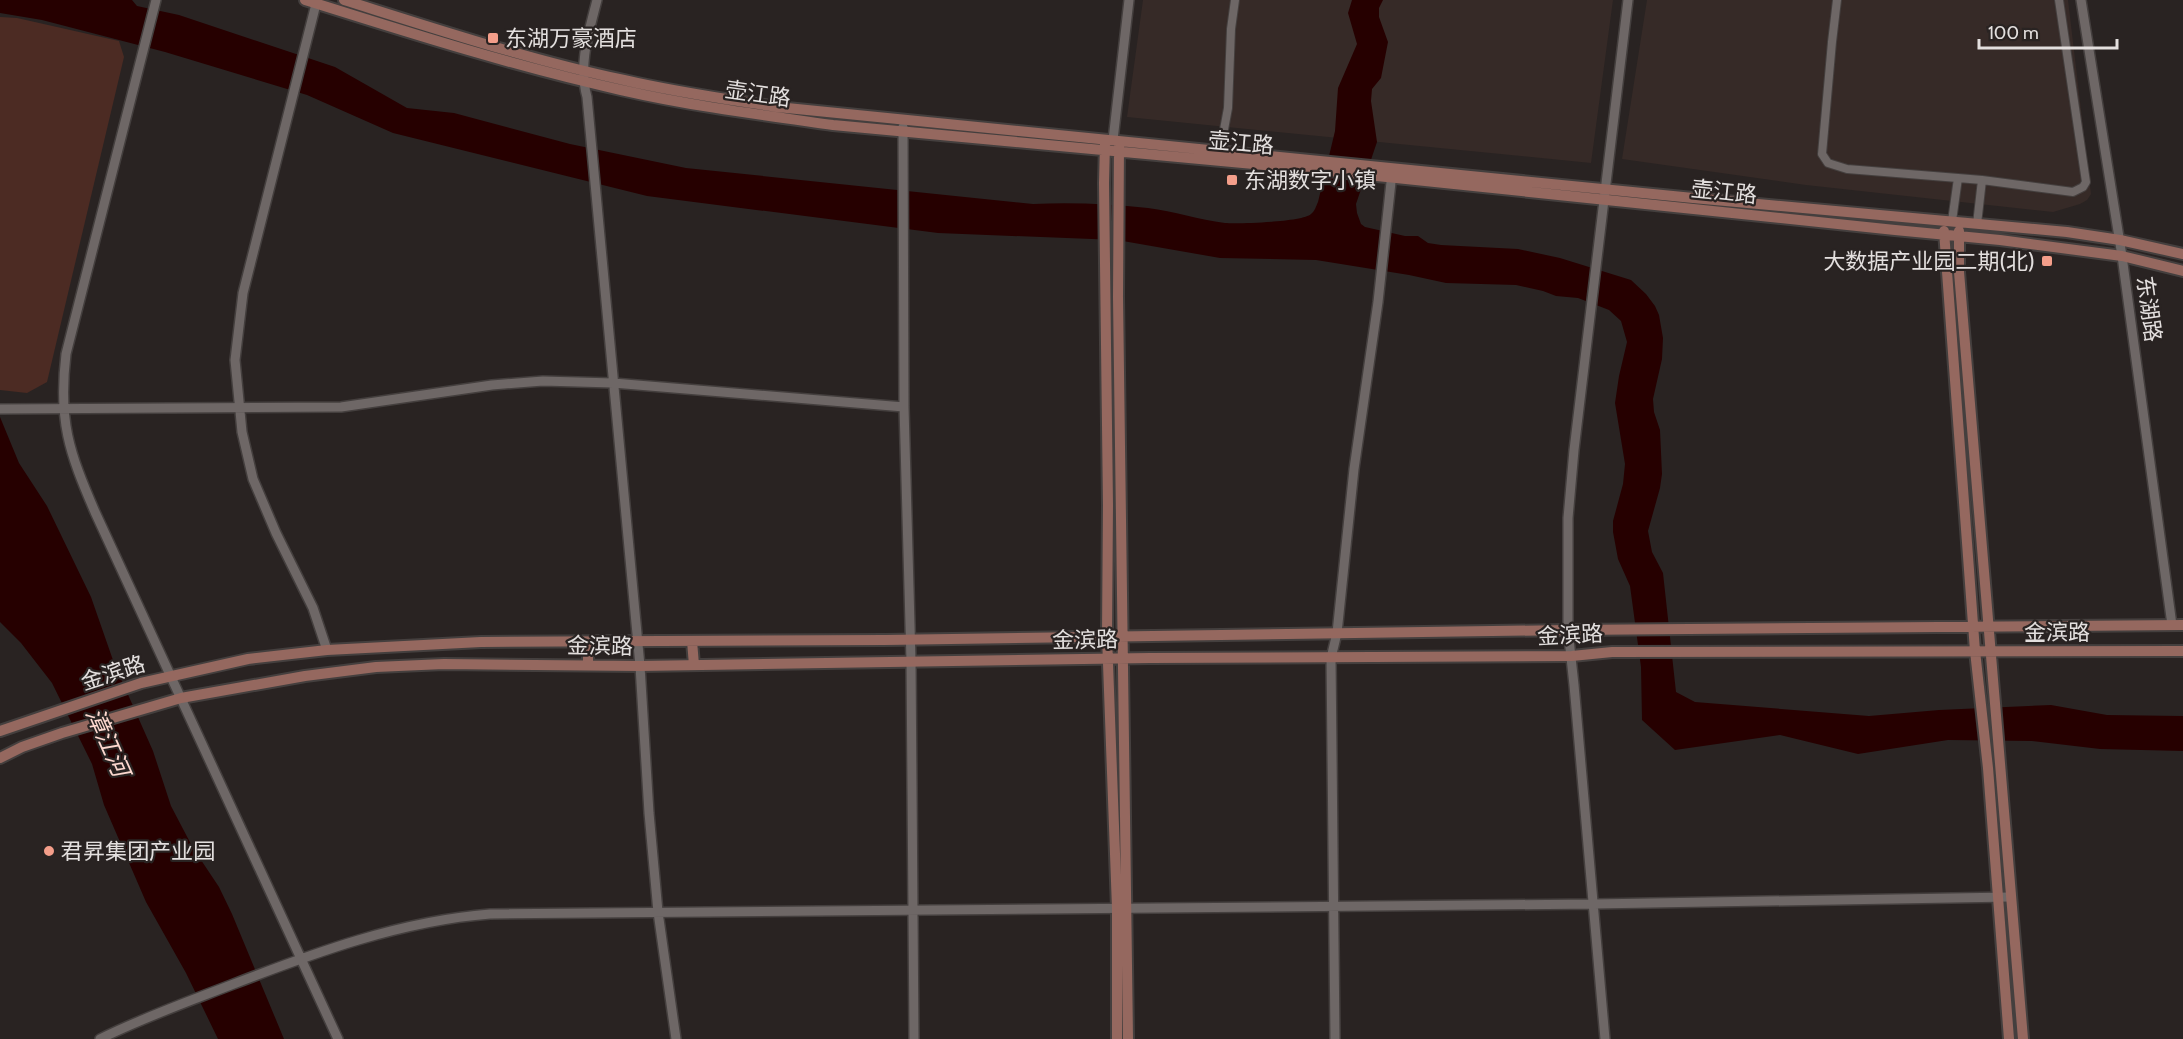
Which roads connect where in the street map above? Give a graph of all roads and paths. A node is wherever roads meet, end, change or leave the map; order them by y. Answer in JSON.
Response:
{"nodes":[{"id":1,"x":156,"y":0,"type":"edge"},
{"id":2,"x":305,"y":0,"type":"edge"},
{"id":3,"x":344,"y":0,"type":"edge"},
{"id":4,"x":597,"y":0,"type":"edge"},
{"id":5,"x":1129,"y":0,"type":"edge"},
{"id":6,"x":1235,"y":0,"type":"edge"},
{"id":7,"x":1628,"y":0,"type":"edge"},
{"id":8,"x":1837,"y":0,"type":"edge"},
{"id":9,"x":2059,"y":0,"type":"edge"},
{"id":10,"x":2081,"y":0,"type":"edge"},
{"id":11,"x":317,"y":2,"type":"edge"},
{"id":12,"x":583,"y":75,"type":"junction"},
{"id":13,"x":903,"y":119,"type":"junction"},
{"id":14,"x":903,"y":131,"type":"junction"},
{"id":15,"x":1112,"y":144,"type":"junction"},
{"id":16,"x":1221,"y":151,"type":"junction"},
{"id":17,"x":1320,"y":165,"type":"junction"},
{"id":18,"x":1392,"y":172,"type":"junction"},
{"id":19,"x":1958,"y":178,"type":"junction"},
{"id":20,"x":1982,"y":180,"type":"junction"},
{"id":21,"x":1605,"y":194,"type":"junction"},
{"id":22,"x":1952,"y":222,"type":"junction"},
{"id":23,"x":1977,"y":224,"type":"junction"},
{"id":24,"x":1943,"y":235,"type":"junction"},
{"id":25,"x":1959,"y":236,"type":"junction"},
{"id":26,"x":2120,"y":240,"type":"junction"},
{"id":27,"x":2183,"y":254,"type":"edge"},
{"id":28,"x":2122,"y":256,"type":"junction"},
{"id":29,"x":1112,"y":264,"type":"junction"},
{"id":30,"x":2183,"y":272,"type":"edge"},
{"id":31,"x":613,"y":383,"type":"junction"},
{"id":32,"x":904,"y":407,"type":"junction"},
{"id":33,"x":0,"y":409,"type":"edge"},
{"id":34,"x":63,"y":409,"type":"junction"},
{"id":35,"x":238,"y":409,"type":"junction"},
{"id":36,"x":2178,"y":625,"type":"edge"},
{"id":37,"x":1989,"y":626,"type":"junction"},
{"id":38,"x":1975,"y":627,"type":"junction"},
{"id":39,"x":1568,"y":630,"type":"junction"},
{"id":40,"x":1337,"y":633,"type":"junction"},
{"id":41,"x":1122,"y":635,"type":"junction"},
{"id":42,"x":1107,"y":636,"type":"junction"},
{"id":43,"x":910,"y":639,"type":"junction"},
{"id":44,"x":636,"y":641,"type":"junction"},
{"id":45,"x":692,"y":641,"type":"junction"},
{"id":46,"x":588,"y":642,"type":"junction"},
{"id":47,"x":327,"y":650,"type":"junction"},
{"id":48,"x":1975,"y":651,"type":"junction"},
{"id":49,"x":1991,"y":651,"type":"junction"},
{"id":50,"x":2183,"y":651,"type":"edge"},
{"id":51,"x":1572,"y":656,"type":"junction"},
{"id":52,"x":1330,"y":658,"type":"junction"},
{"id":53,"x":1108,"y":659,"type":"junction"},
{"id":54,"x":1123,"y":659,"type":"junction"},
{"id":55,"x":911,"y":662,"type":"junction"},
{"id":56,"x":588,"y":664,"type":"junction"},
{"id":57,"x":694,"y":665,"type":"junction"},
{"id":58,"x":640,"y":666,"type":"junction"},
{"id":59,"x":171,"y":676,"type":"junction"},
{"id":60,"x":181,"y":698,"type":"junction"},
{"id":61,"x":0,"y":731,"type":"edge"},
{"id":62,"x":0,"y":758,"type":"edge"},
{"id":63,"x":2004,"y":898,"type":"junction"},
{"id":64,"x":1594,"y":904,"type":"junction"},
{"id":65,"x":1332,"y":905,"type":"junction"},
{"id":66,"x":1121,"y":908,"type":"junction"},
{"id":67,"x":913,"y":909,"type":"junction"},
{"id":68,"x":658,"y":912,"type":"junction"},
{"id":69,"x":302,"y":958,"type":"junction"},
{"id":70,"x":100,"y":1039,"type":"edge"},
{"id":71,"x":338,"y":1039,"type":"edge"},
{"id":72,"x":676,"y":1039,"type":"edge"},
{"id":73,"x":914,"y":1039,"type":"edge"},
{"id":74,"x":1117,"y":1039,"type":"edge"},
{"id":75,"x":1128,"y":1039,"type":"edge"},
{"id":76,"x":1335,"y":1039,"type":"edge"},
{"id":77,"x":1605,"y":1039,"type":"edge"},
{"id":78,"x":2009,"y":1039,"type":"edge"},
{"id":79,"x":2023,"y":1039,"type":"edge"}],
"edges":[{"from":1,"to":34,"type":"street"},
{"from":2,"to":11,"type":"main road","name":"壶江路"},
{"from":3,"to":12,"type":"main road","name":"壶江路"},
{"from":4,"to":12,"type":"street"},
{"from":5,"to":15,"type":"street"},
{"from":6,"to":16,"type":"street"},
{"from":7,"to":21,"type":"street"},
{"from":8,"to":19,"type":"street"},
{"from":9,"to":20,"type":"street"},
{"from":10,"to":26,"type":"street","name":"东湖路"},
{"from":11,"to":12,"type":"main road","name":"壶江路"},
{"from":11,"to":35,"type":"street"},
{"from":12,"to":13,"type":"main road","name":"壶江路"},
{"from":12,"to":14,"type":"main road","name":"壶江路"},
{"from":12,"to":31,"type":"street"},
{"from":13,"to":14,"type":"street"},
{"from":13,"to":15,"type":"main road","name":"壶江路"},
{"from":14,"to":15,"type":"main road","name":"壶江路"},
{"from":14,"to":32,"type":"street"},
{"from":15,"to":16,"type":"main road","name":"壶江路"},
{"from":15,"to":17,"type":"main road","name":"壶江路"},
{"from":15,"to":29,"type":"main road"},
{"from":15,"to":29,"type":"main road"},
{"from":16,"to":17,"type":"main road","name":"壶江路"},
{"from":17,"to":18,"type":"main road","name":"壶江路"},
{"from":18,"to":21,"type":"main road","name":"壶江路"},
{"from":18,"to":40,"type":"street"},
{"from":19,"to":20,"type":"street"},
{"from":19,"to":22,"type":"street"},
{"from":20,"to":23,"type":"street"},
{"from":21,"to":22,"type":"main road","name":"壶江路"},
{"from":21,"to":24,"type":"main road","name":"壶江路"},
{"from":21,"to":39,"type":"street"},
{"from":22,"to":23,"type":"main road","name":"壶江路"},
{"from":22,"to":24,"type":"main road"},
{"from":22,"to":25,"type":"main road"},
{"from":23,"to":26,"type":"main road","name":"壶江路"},
{"from":24,"to":25,"type":"main road","name":"壶江路"},
{"from":24,"to":38,"type":"main road"},
{"from":25,"to":28,"type":"main road","name":"壶江路"},
{"from":25,"to":37,"type":"main road"},
{"from":26,"to":27,"type":"main road","name":"壶江路"},
{"from":26,"to":28,"type":"street","name":"东湖路"},
{"from":28,"to":30,"type":"main road","name":"壶江路"},
{"from":28,"to":36,"type":"street","name":"东湖路"},
{"from":29,"to":41,"type":"main road"},
{"from":29,"to":42,"type":"main road"},
{"from":31,"to":32,"type":"street"},
{"from":31,"to":35,"type":"street"},
{"from":31,"to":44,"type":"street"},
{"from":32,"to":43,"type":"street"},
{"from":33,"to":34,"type":"street"},
{"from":34,"to":35,"type":"street"},
{"from":34,"to":59,"type":"street"},
{"from":35,"to":47,"type":"street"},
{"from":36,"to":37,"type":"main road","name":"金滨路"},
{"from":37,"to":38,"type":"main road","name":"金滨路"},
{"from":37,"to":49,"type":"main road"},
{"from":38,"to":39,"type":"main road","name":"金滨路"},
{"from":38,"to":48,"type":"main road"},
{"from":39,"to":40,"type":"main road","name":"金滨路"},
{"from":39,"to":51,"type":"street"},
{"from":40,"to":41,"type":"main road","name":"金滨路"},
{"from":40,"to":52,"type":"street"},
{"from":41,"to":42,"type":"main road","name":"金滨路"},
{"from":41,"to":54,"type":"main road"},
{"from":42,"to":43,"type":"main road","name":"金滨路"},
{"from":42,"to":53,"type":"main road"},
{"from":43,"to":45,"type":"main road","name":"金滨路"},
{"from":43,"to":55,"type":"street"},
{"from":44,"to":45,"type":"main road","name":"金滨路"},
{"from":44,"to":46,"type":"main road","name":"金滨路"},
{"from":44,"to":58,"type":"street"},
{"from":45,"to":57,"type":"main road"},
{"from":46,"to":47,"type":"main road","name":"金滨路"},
{"from":46,"to":56,"type":"main road"},
{"from":47,"to":59,"type":"main road","name":"金滨路"},
{"from":48,"to":49,"type":"main road","name":"金滨路"},
{"from":48,"to":51,"type":"main road","name":"金滨路"},
{"from":48,"to":63,"type":"main road"},
{"from":49,"to":50,"type":"main road","name":"金滨路"},
{"from":49,"to":63,"type":"main road"},
{"from":51,"to":52,"type":"main road","name":"金滨路"},
{"from":51,"to":64,"type":"street"},
{"from":52,"to":54,"type":"main road","name":"金滨路"},
{"from":52,"to":65,"type":"street"},
{"from":53,"to":54,"type":"main road","name":"金滨路"},
{"from":53,"to":55,"type":"main road","name":"金滨路"},
{"from":53,"to":66,"type":"main road"},
{"from":54,"to":66,"type":"main road"},
{"from":55,"to":57,"type":"main road","name":"金滨路"},
{"from":55,"to":67,"type":"street"},
{"from":56,"to":58,"type":"main road","name":"金滨路"},
{"from":56,"to":60,"type":"main road","name":"金滨路"},
{"from":57,"to":58,"type":"main road","name":"金滨路"},
{"from":58,"to":68,"type":"street"},
{"from":59,"to":60,"type":"street"},
{"from":59,"to":61,"type":"main road","name":"金滨路"},
{"from":60,"to":62,"type":"main road","name":"金滨路"},
{"from":60,"to":69,"type":"street"},
{"from":63,"to":64,"type":"street"},
{"from":63,"to":78,"type":"main road"},
{"from":63,"to":79,"type":"main road"},
{"from":64,"to":65,"type":"street"},
{"from":64,"to":77,"type":"street"},
{"from":65,"to":66,"type":"street"},
{"from":65,"to":76,"type":"street"},
{"from":66,"to":67,"type":"street"},
{"from":66,"to":74,"type":"main road"},
{"from":66,"to":75,"type":"main road"},
{"from":67,"to":68,"type":"street"},
{"from":67,"to":73,"type":"street"},
{"from":68,"to":69,"type":"street"},
{"from":68,"to":72,"type":"street"},
{"from":69,"to":70,"type":"street"},
{"from":69,"to":71,"type":"street"}]}
